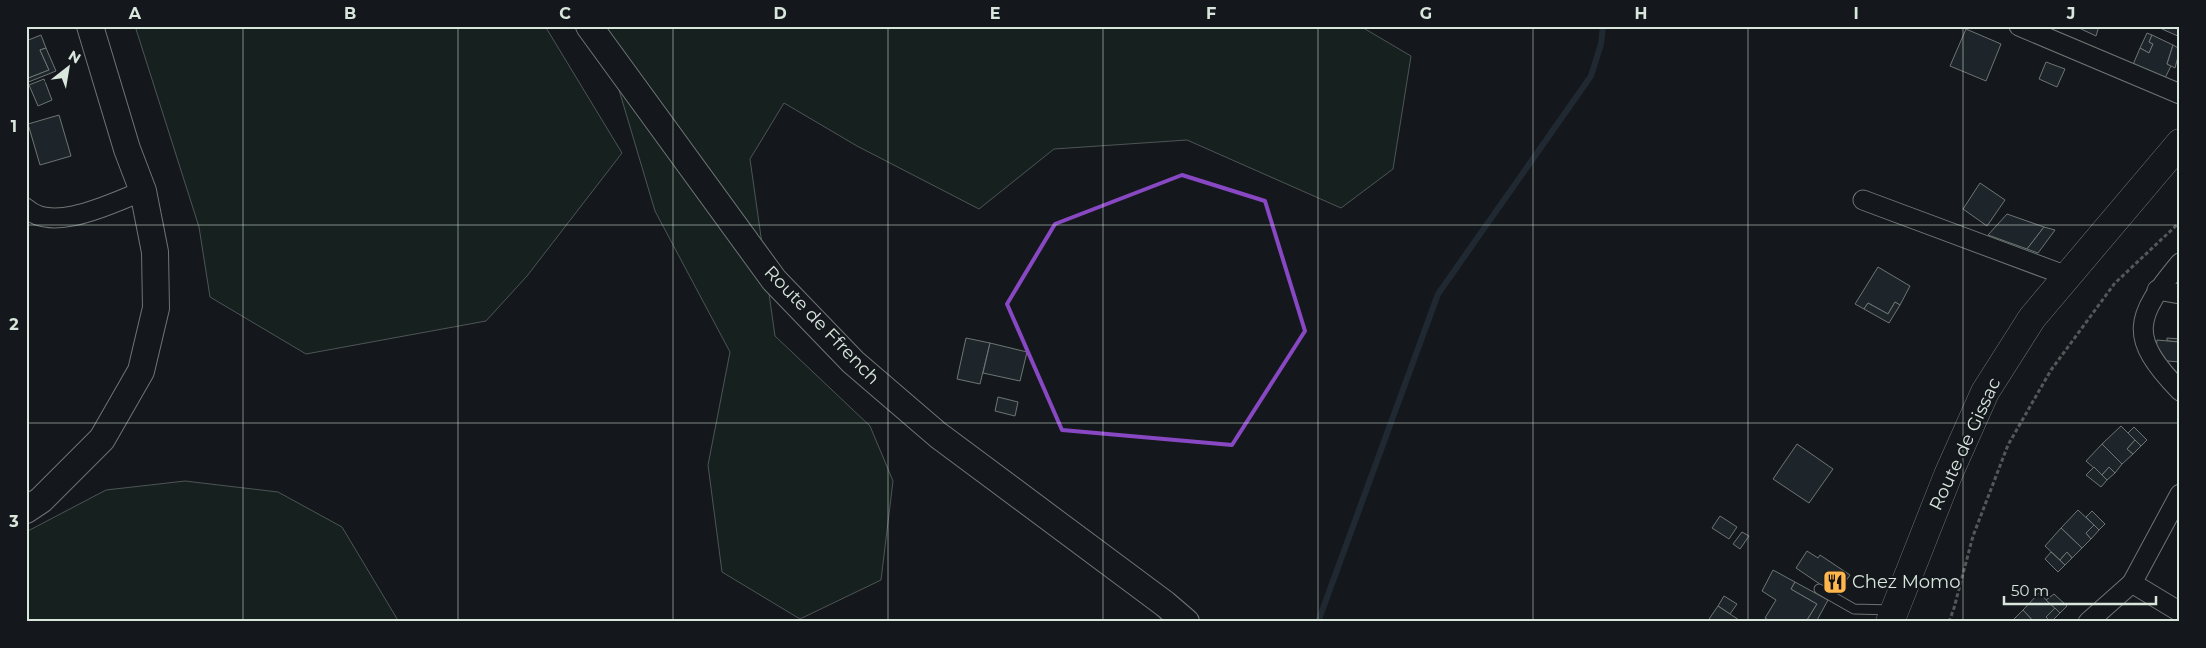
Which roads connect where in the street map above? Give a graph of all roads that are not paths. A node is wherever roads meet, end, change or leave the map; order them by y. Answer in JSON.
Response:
{"nodes":[{"id":1,"x":90,"y":26,"type":"edge"},
{"id":2,"x":589,"y":26,"type":"edge"},
{"id":3,"x":2018,"y":26,"type":"edge"},
{"id":4,"x":2180,"y":94,"type":"edge"},
{"id":5,"x":2180,"y":143,"type":"edge"},
{"id":6,"x":143,"y":192,"type":"junction"},
{"id":7,"x":1863,"y":200,"type":"dead end"},
{"id":8,"x":26,"y":208,"type":"edge"},
{"id":9,"x":2180,"y":263,"type":"edge"},
{"id":10,"x":2067,"y":276,"type":"junction"},
{"id":11,"x":2157,"y":290,"type":"junction"},
{"id":12,"x":2180,"y":294,"type":"edge"},
{"id":13,"x":2180,"y":391,"type":"edge"},
{"id":14,"x":2180,"y":494,"type":"edge"},
{"id":15,"x":26,"y":510,"type":"edge"},
{"id":16,"x":2132,"y":583,"type":"junction"},
{"id":17,"x":1819,"y":589,"type":"dead end"},
{"id":18,"x":2180,"y":612,"type":"edge"},
{"id":19,"x":1892,"y":616,"type":"edge"},
{"id":20,"x":1186,"y":622,"type":"edge"},
{"id":21,"x":2088,"y":622,"type":"edge"}],
"edges":[{"from":1,"to":6,"type":"main road"},
{"from":2,"to":20,"type":"main road","name":"Route de Ffrench"},
{"from":3,"to":4,"type":"street"},
{"from":5,"to":10,"type":"main road","name":"Route de Gissac"},
{"from":6,"to":8,"type":"street"},
{"from":6,"to":15,"type":"main road"},
{"from":7,"to":10,"type":"street"},
{"from":9,"to":11,"type":"street"},
{"from":10,"to":19,"type":"main road","name":"Route de Gissac"},
{"from":11,"to":12,"type":"street"},
{"from":11,"to":13,"type":"street"},
{"from":14,"to":16,"type":"street"},
{"from":16,"to":18,"type":"street"},
{"from":16,"to":21,"type":"street"},
{"from":17,"to":19,"type":"lane"}]}
